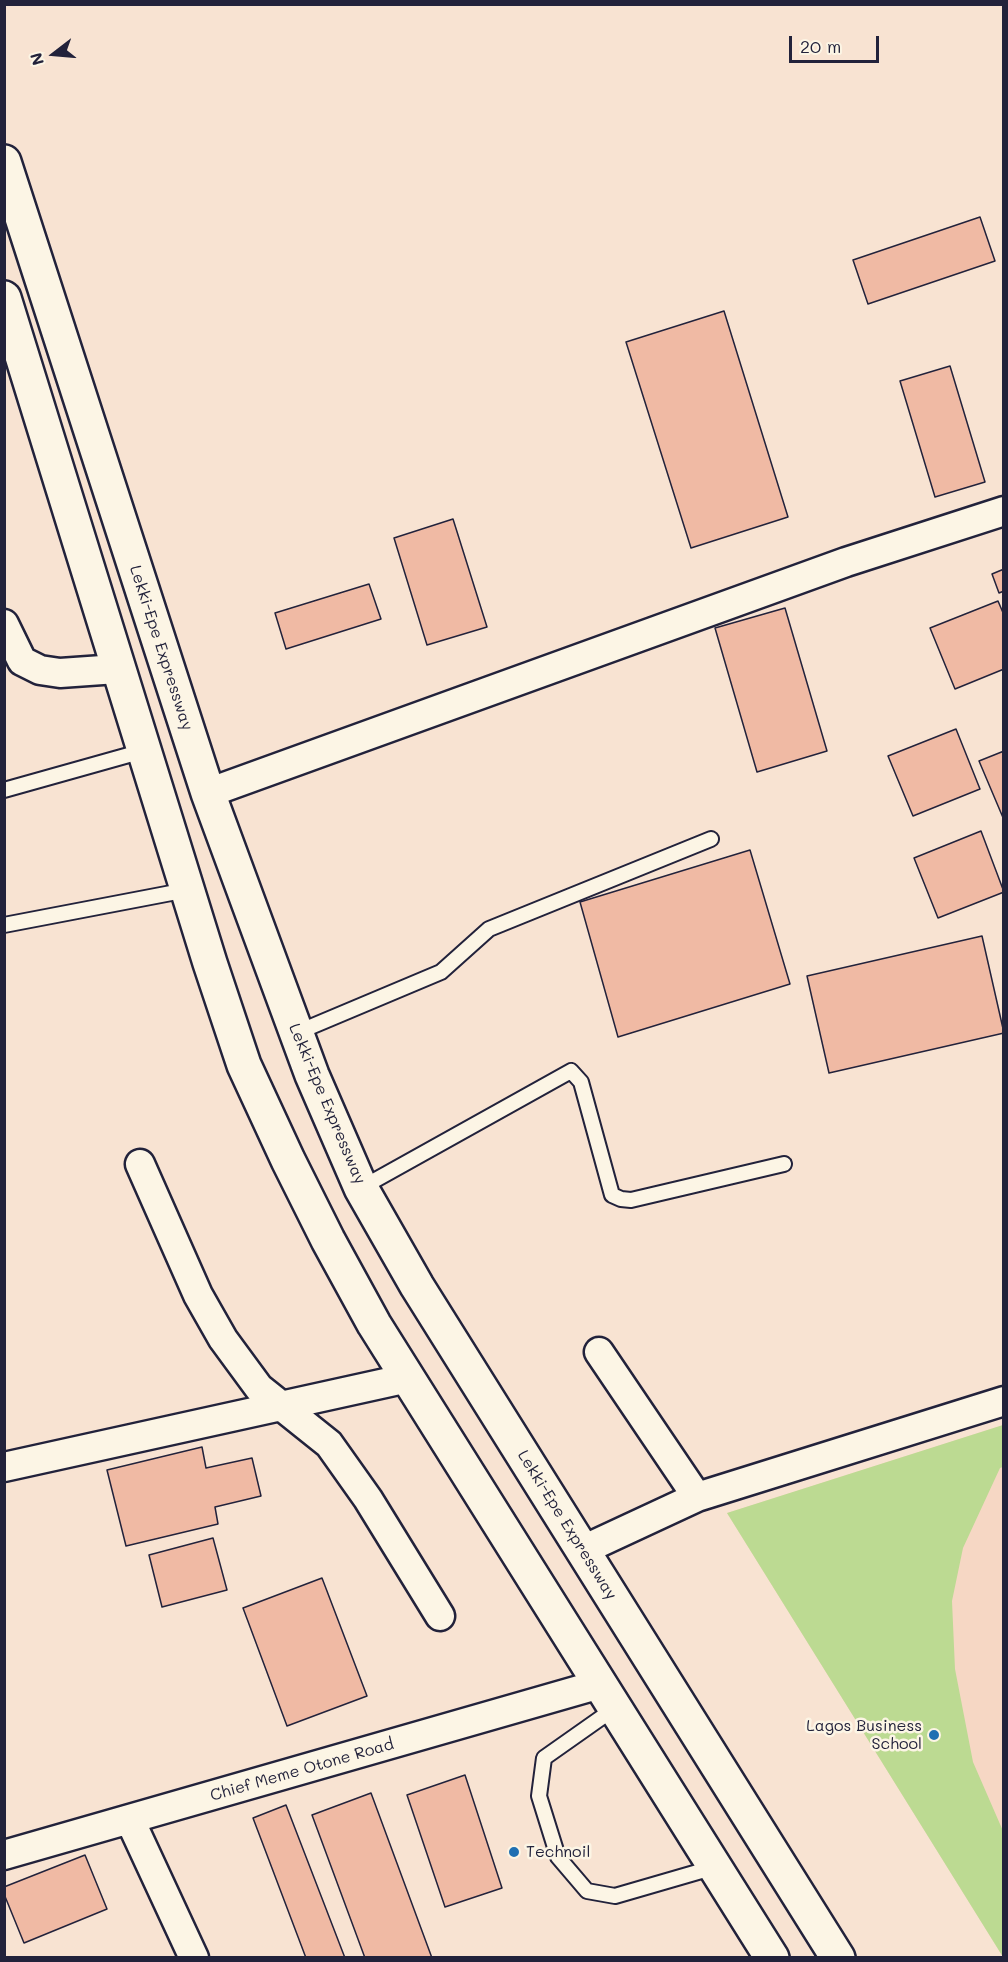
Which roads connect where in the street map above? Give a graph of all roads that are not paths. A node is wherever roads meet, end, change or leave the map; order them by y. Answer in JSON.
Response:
{"nodes":[{"id":1,"x":4,"y":162,"type":"edge"},
{"id":2,"x":4,"y":298,"type":"edge"},
{"id":3,"x":1004,"y":511,"type":"edge"},
{"id":4,"x":4,"y":624,"type":"edge"},
{"id":5,"x":117,"y":669,"type":"junction"},
{"id":6,"x":143,"y":751,"type":"junction"},
{"id":7,"x":4,"y":790,"type":"edge"},
{"id":8,"x":208,"y":793,"type":"junction"},
{"id":9,"x":711,"y":839,"type":"dead end"},
{"id":10,"x":187,"y":890,"type":"junction"},
{"id":11,"x":4,"y":925,"type":"edge"},
{"id":12,"x":296,"y":1033,"type":"junction"},
{"id":13,"x":140,"y":1164,"type":"dead end"},
{"id":14,"x":784,"y":1164,"type":"dead end"},
{"id":15,"x":361,"y":1188,"type":"junction"},
{"id":16,"x":599,"y":1352,"type":"dead end"},
{"id":17,"x":408,"y":1378,"type":"junction"},
{"id":18,"x":1004,"y":1401,"type":"edge"},
{"id":19,"x":279,"y":1406,"type":"junction"},
{"id":20,"x":4,"y":1467,"type":"edge"},
{"id":21,"x":696,"y":1497,"type":"junction"},
{"id":22,"x":583,"y":1550,"type":"junction"},
{"id":23,"x":441,"y":1616,"type":"dead end"},
{"id":24,"x":607,"y":1696,"type":"junction"},
{"id":25,"x":130,"y":1820,"type":"junction"},
{"id":26,"x":4,"y":1856,"type":"edge"},
{"id":27,"x":715,"y":1867,"type":"junction"},
{"id":28,"x":194,"y":1958,"type":"edge"},
{"id":29,"x":772,"y":1958,"type":"edge"},
{"id":30,"x":838,"y":1958,"type":"edge"}],
"edges":[{"from":1,"to":8,"type":"highway","name":"Lekki-Epe Expressway"},
{"from":2,"to":5,"type":"highway"},
{"from":3,"to":8,"type":"street"},
{"from":4,"to":5,"type":"street"},
{"from":5,"to":6,"type":"highway"},
{"from":6,"to":7,"type":"lane"},
{"from":6,"to":10,"type":"highway"},
{"from":8,"to":12,"type":"highway","name":"Lekki-Epe Expressway"},
{"from":9,"to":12,"type":"lane"},
{"from":10,"to":11,"type":"lane"},
{"from":10,"to":17,"type":"highway"},
{"from":12,"to":15,"type":"highway","name":"Lekki-Epe Expressway"},
{"from":13,"to":19,"type":"street"},
{"from":14,"to":15,"type":"lane"},
{"from":15,"to":22,"type":"highway","name":"Lekki-Epe Expressway"},
{"from":16,"to":21,"type":"street"},
{"from":17,"to":19,"type":"street"},
{"from":17,"to":24,"type":"highway"},
{"from":18,"to":21,"type":"street"},
{"from":19,"to":20,"type":"street"},
{"from":19,"to":23,"type":"street"},
{"from":21,"to":22,"type":"street"},
{"from":22,"to":30,"type":"highway","name":"Lekki-Epe Expressway"},
{"from":24,"to":25,"type":"street","name":"Chief Meme Otone Road"},
{"from":24,"to":27,"type":"highway"},
{"from":24,"to":27,"type":"lane"},
{"from":25,"to":26,"type":"street","name":"Chief Meme Otone Road"},
{"from":25,"to":28,"type":"street"},
{"from":27,"to":29,"type":"highway"}]}
